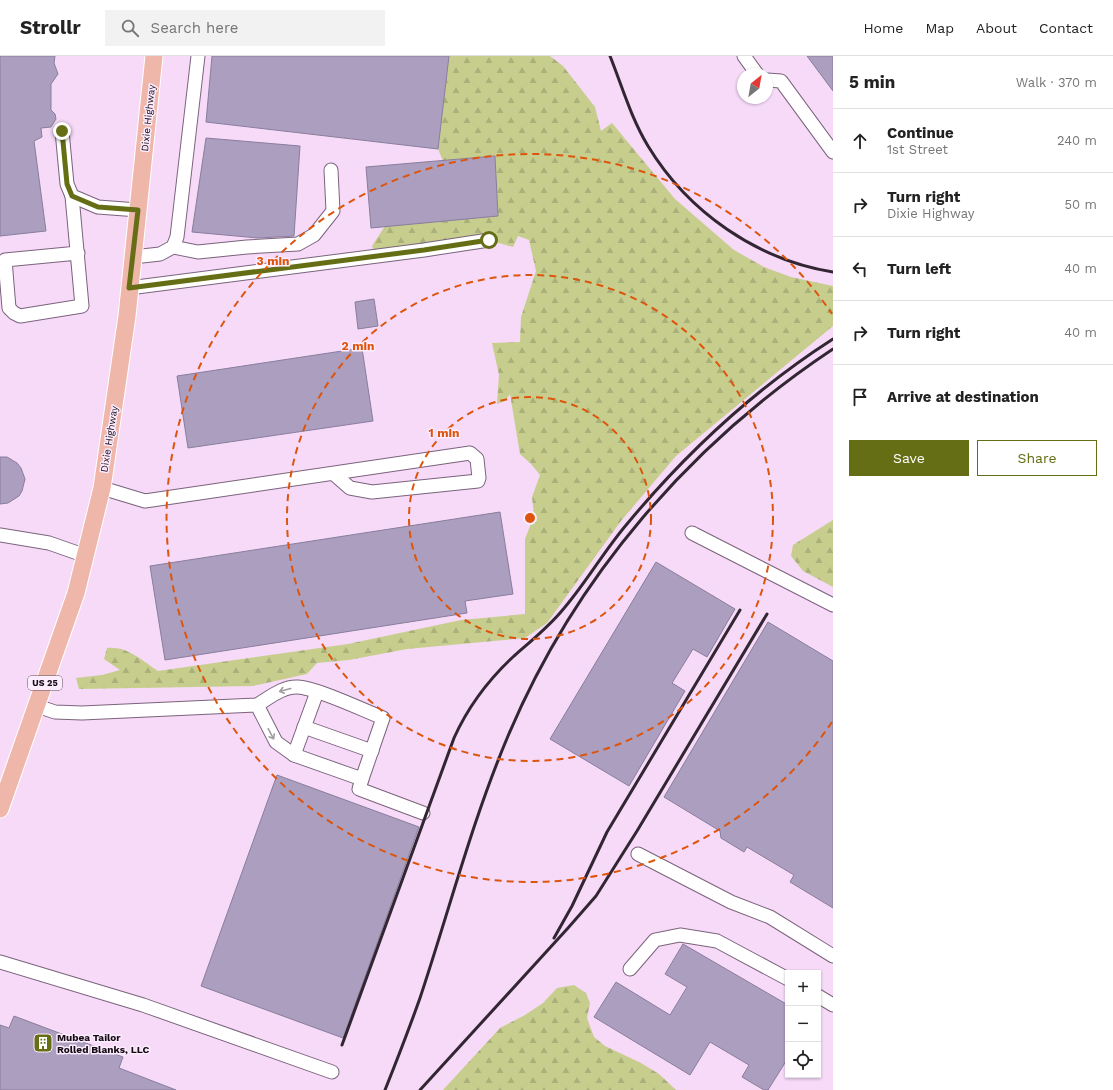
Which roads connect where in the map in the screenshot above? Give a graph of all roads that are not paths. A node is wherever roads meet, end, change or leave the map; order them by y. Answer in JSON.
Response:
{"nodes":[{"id":1,"x":154,"y":56,"type":"edge"},
{"id":2,"x":198,"y":56,"type":"edge"},
{"id":3,"x":744,"y":56,"type":"edge"},
{"id":4,"x":753,"y":68,"type":"edge"},
{"id":5,"x":773,"y":80,"type":"edge"},
{"id":6,"x":62,"y":131,"type":"dead end"},
{"id":7,"x":833,"y":152,"type":"edge"},
{"id":8,"x":331,"y":170,"type":"dead end"},
{"id":9,"x":72,"y":196,"type":"junction"},
{"id":10,"x":138,"y":210,"type":"junction"},
{"id":11,"x":489,"y":240,"type":"dead end"},
{"id":12,"x":173,"y":247,"type":"junction"},
{"id":13,"x":78,"y":253,"type":"junction"},
{"id":14,"x":133,"y":257,"type":"junction"},
{"id":15,"x":129,"y":288,"type":"junction"},
{"id":16,"x":334,"y":474,"type":"junction"},
{"id":17,"x":102,"y":488,"type":"junction"},
{"id":18,"x":692,"y":533,"type":"dead end"},
{"id":19,"x":0,"y":534,"type":"edge"},
{"id":20,"x":86,"y":556,"type":"junction"},
{"id":21,"x":833,"y":605,"type":"edge"},
{"id":22,"x":317,"y":692,"type":"junction"},
{"id":23,"x":256,"y":705,"type":"junction"},
{"id":24,"x":37,"y":706,"type":"junction"},
{"id":25,"x":304,"y":727,"type":"junction"},
{"id":26,"x":372,"y":751,"type":"junction"},
{"id":27,"x":294,"y":755,"type":"junction"},
{"id":28,"x":362,"y":779,"type":"junction"},
{"id":29,"x":0,"y":809,"type":"edge"},
{"id":30,"x":423,"y":813,"type":"dead end"},
{"id":31,"x":638,"y":854,"type":"dead end"},
{"id":32,"x":833,"y":956,"type":"edge"},
{"id":33,"x":0,"y":962,"type":"edge"},
{"id":34,"x":630,"y":969,"type":"dead end"},
{"id":35,"x":785,"y":977,"type":"edge"},
{"id":36,"x":821,"y":998,"type":"edge"},
{"id":37,"x":833,"y":1005,"type":"edge"},
{"id":38,"x":332,"y":1072,"type":"dead end"}],
"edges":[{"from":1,"to":10,"type":"main road","name":"Dixie Highway","number":"US 25"},
{"from":2,"to":12,"type":"street"},
{"from":3,"to":4,"type":"street"},
{"from":5,"to":7,"type":"street"},
{"from":6,"to":9,"type":"street"},
{"from":8,"to":12,"type":"street"},
{"from":9,"to":10,"type":"street"},
{"from":9,"to":13,"type":"street"},
{"from":10,"to":14,"type":"main road","name":"Dixie Highway","number":"US 25"},
{"from":11,"to":15,"type":"street"},
{"from":12,"to":14,"type":"street"},
{"from":13,"to":13,"type":"street"},
{"from":14,"to":15,"type":"main road","name":"Dixie Highway","number":"US 25"},
{"from":15,"to":17,"type":"main road","name":"Dixie Highway","number":"US 25"},
{"from":16,"to":16,"type":"street"},
{"from":16,"to":17,"type":"street"},
{"from":17,"to":20,"type":"main road","name":"Dixie Highway","number":"US 25"},
{"from":18,"to":21,"type":"street"},
{"from":19,"to":20,"type":"street"},
{"from":20,"to":24,"type":"main road","name":"Dixie Highway","number":"US 25"},
{"from":22,"to":23,"type":"street","one_way":true},
{"from":22,"to":25,"type":"street"},
{"from":22,"to":26,"type":"street"},
{"from":23,"to":24,"type":"street"},
{"from":23,"to":27,"type":"street","one_way":true},
{"from":24,"to":29,"type":"main road","name":"Dixie Highway","number":"US 25"},
{"from":25,"to":26,"type":"street"},
{"from":25,"to":27,"type":"street"},
{"from":26,"to":28,"type":"street"},
{"from":27,"to":28,"type":"street"},
{"from":28,"to":30,"type":"street"},
{"from":31,"to":32,"type":"street"},
{"from":33,"to":38,"type":"street"},
{"from":34,"to":35,"type":"street"},
{"from":36,"to":37,"type":"street"}]}
